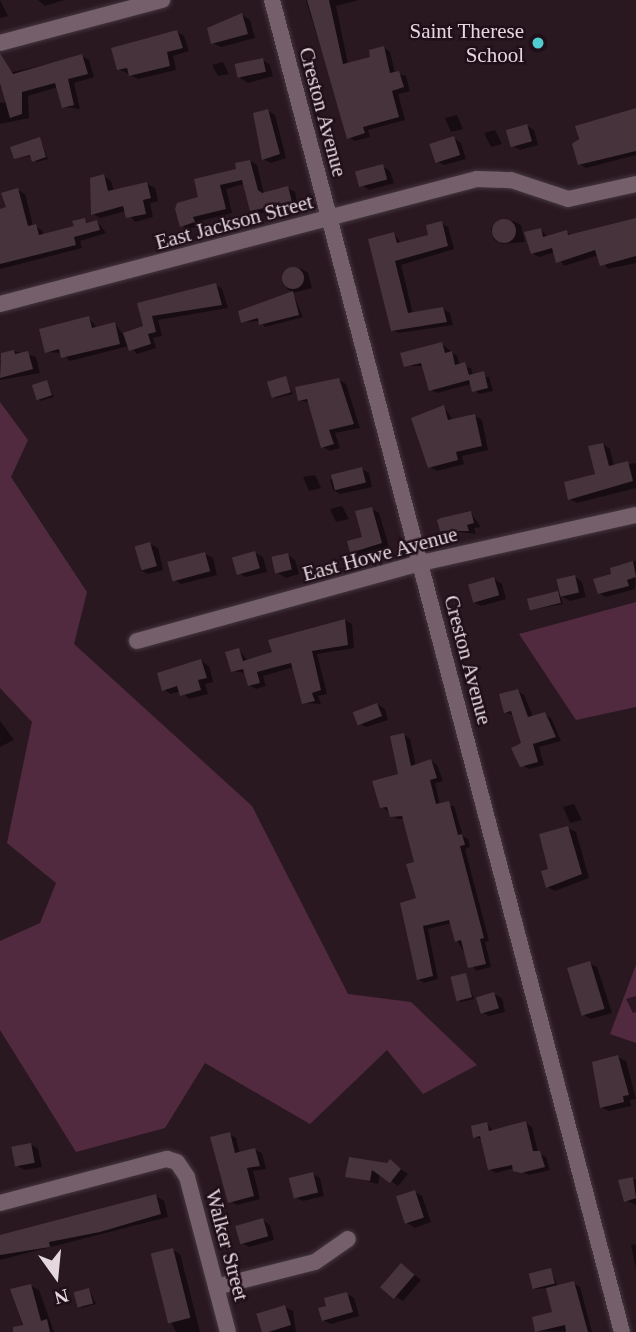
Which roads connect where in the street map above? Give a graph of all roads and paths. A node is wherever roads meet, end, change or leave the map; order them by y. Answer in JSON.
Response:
{"nodes":[{"id":1,"x":162,"y":0,"type":"edge"},
{"id":2,"x":272,"y":0,"type":"edge"},
{"id":3,"x":0,"y":43,"type":"edge"},
{"id":4,"x":636,"y":184,"type":"edge"},
{"id":5,"x":330,"y":219,"type":"junction"},
{"id":6,"x":0,"y":304,"type":"edge"},
{"id":7,"x":636,"y":515,"type":"edge"},
{"id":8,"x":421,"y":563,"type":"junction"},
{"id":9,"x":137,"y":641,"type":"dead end"},
{"id":10,"x":0,"y":1203,"type":"edge"},
{"id":11,"x":348,"y":1239,"type":"dead end"},
{"id":12,"x":216,"y":1287,"type":"junction"},
{"id":13,"x":228,"y":1332,"type":"edge"},
{"id":14,"x":622,"y":1332,"type":"edge"}],
"edges":[{"from":1,"to":3,"type":"street"},
{"from":2,"to":5,"type":"street","name":"Creston Avenue"},
{"from":4,"to":5,"type":"street","name":"East Jackson Street"},
{"from":5,"to":6,"type":"street","name":"East Jackson Street"},
{"from":5,"to":8,"type":"street","name":"Creston Avenue"},
{"from":7,"to":8,"type":"street","name":"East Howe Avenue"},
{"from":8,"to":9,"type":"street","name":"East Howe Avenue"},
{"from":8,"to":14,"type":"street","name":"Creston Avenue"},
{"from":10,"to":12,"type":"street","name":"Walker Street"},
{"from":11,"to":12,"type":"street"},
{"from":12,"to":13,"type":"street","name":"Walker Street"}]}
